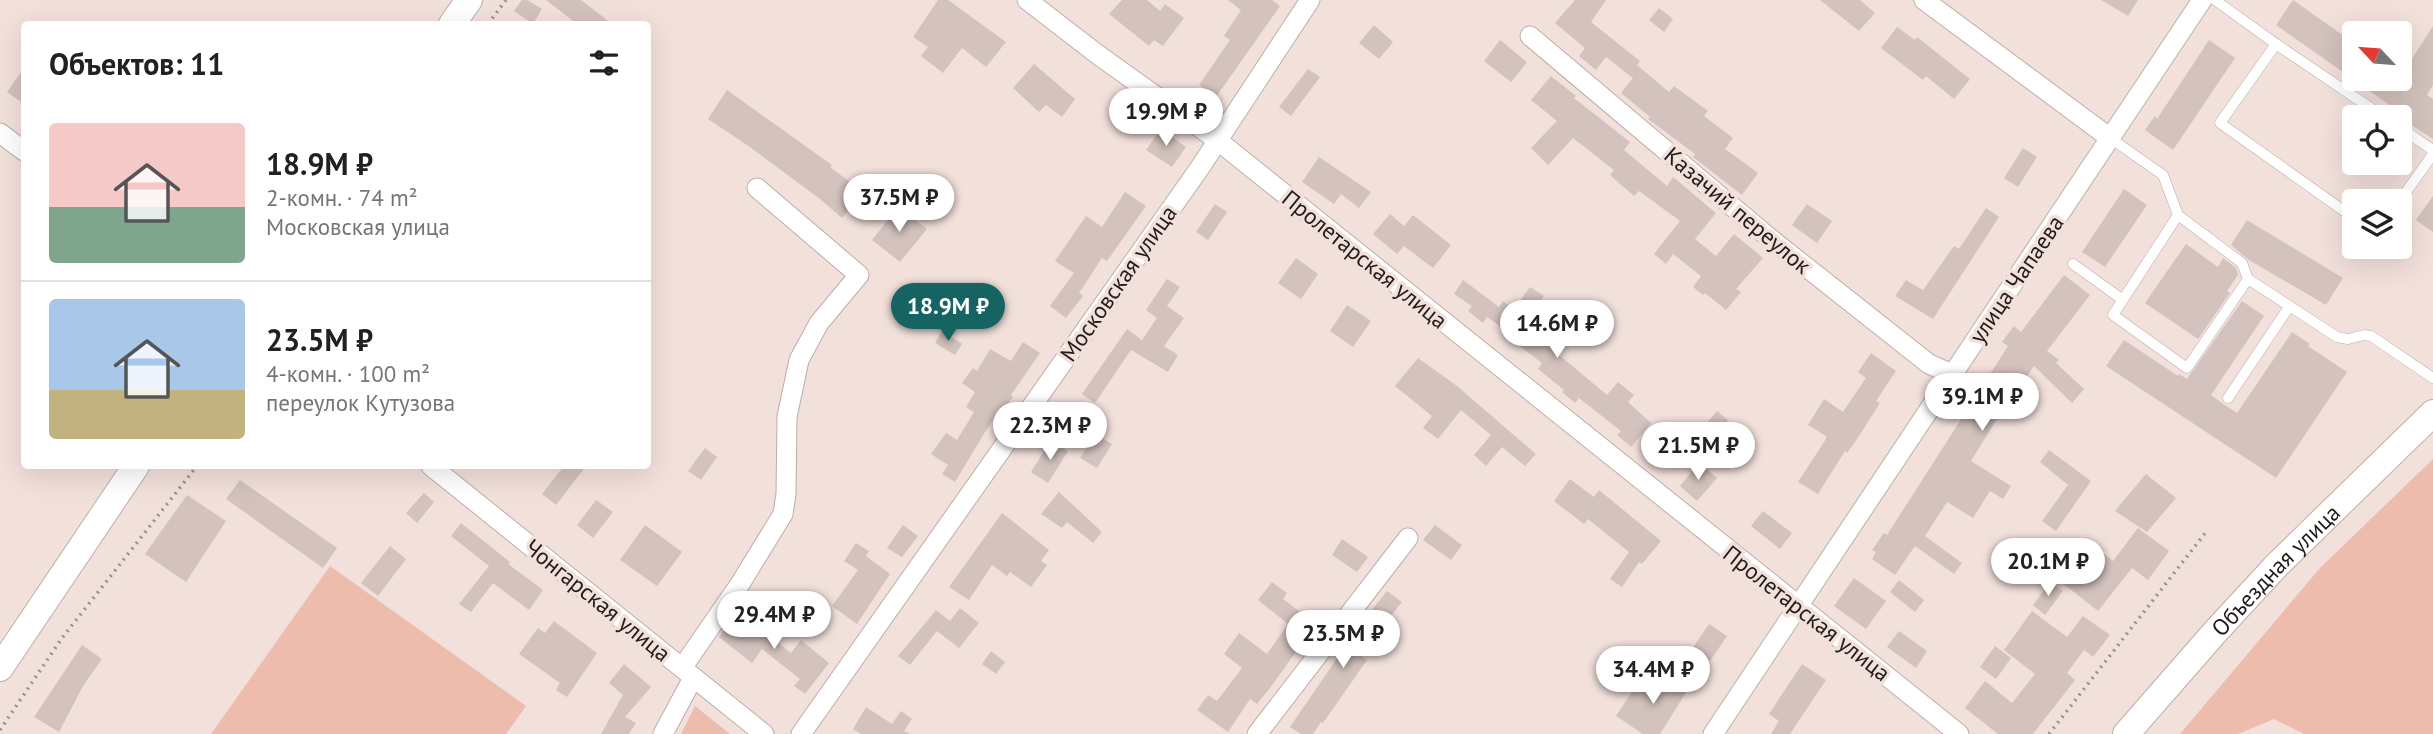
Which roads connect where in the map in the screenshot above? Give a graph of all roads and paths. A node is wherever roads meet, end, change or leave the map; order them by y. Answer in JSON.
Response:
{"nodes":[{"id":1,"x":469,"y":0,"type":"edge"},
{"id":2,"x":506,"y":0,"type":"edge"},
{"id":3,"x":1027,"y":0,"type":"edge"},
{"id":4,"x":1310,"y":0,"type":"edge"},
{"id":5,"x":1924,"y":0,"type":"edge"},
{"id":6,"x":2203,"y":0,"type":"edge"},
{"id":7,"x":2215,"y":0,"type":"edge"},
{"id":8,"x":454,"y":21,"type":"edge"},
{"id":9,"x":490,"y":21,"type":"edge"},
{"id":10,"x":1530,"y":36,"type":"dead end"},
{"id":11,"x":2276,"y":44,"type":"junction"},
{"id":12,"x":2366,"y":105,"type":"edge"},
{"id":13,"x":0,"y":133,"type":"edge"},
{"id":14,"x":2412,"y":137,"type":"edge"},
{"id":15,"x":2110,"y":138,"type":"junction"},
{"id":16,"x":1217,"y":140,"type":"junction"},
{"id":17,"x":21,"y":150,"type":"edge"},
{"id":18,"x":2433,"y":152,"type":"edge"},
{"id":19,"x":757,"y":188,"type":"dead end"},
{"id":20,"x":2408,"y":189,"type":"edge"},
{"id":21,"x":2342,"y":209,"type":"edge"},
{"id":22,"x":2178,"y":215,"type":"junction"},
{"id":23,"x":2073,"y":264,"type":"dead end"},
{"id":24,"x":2248,"y":279,"type":"junction"},
{"id":25,"x":2123,"y":300,"type":"junction"},
{"id":26,"x":2289,"y":307,"type":"junction"},
{"id":27,"x":1952,"y":374,"type":"junction"},
{"id":28,"x":2433,"y":378,"type":"edge"},
{"id":29,"x":2228,"y":398,"type":"dead end"},
{"id":30,"x":2433,"y":413,"type":"edge"},
{"id":31,"x":134,"y":469,"type":"edge"},
{"id":32,"x":195,"y":469,"type":"edge"},
{"id":33,"x":435,"y":469,"type":"edge"},
{"id":34,"x":2206,"y":532,"type":"dead end"},
{"id":35,"x":1408,"y":538,"type":"dead end"},
{"id":36,"x":1797,"y":606,"type":"junction"},
{"id":37,"x":0,"y":668,"type":"edge"},
{"id":38,"x":687,"y":673,"type":"junction"},
{"id":39,"x":0,"y":730,"type":"edge"},
{"id":40,"x":663,"y":734,"type":"edge"},
{"id":41,"x":764,"y":734,"type":"edge"},
{"id":42,"x":801,"y":734,"type":"edge"},
{"id":43,"x":1257,"y":734,"type":"edge"},
{"id":44,"x":1713,"y":734,"type":"edge"},
{"id":45,"x":1959,"y":734,"type":"edge"},
{"id":46,"x":2049,"y":734,"type":"edge"},
{"id":47,"x":2127,"y":734,"type":"edge"}],
"edges":[{"from":1,"to":8,"type":"street"},
{"from":2,"to":9,"type":"path"},
{"from":3,"to":16,"type":"street","name":"Пролетарская улица"},
{"from":4,"to":16,"type":"street","name":"Московская улица"},
{"from":5,"to":15,"type":"street"},
{"from":6,"to":15,"type":"street","name":"улица Чапаева"},
{"from":7,"to":11,"type":"lane"},
{"from":10,"to":27,"type":"street","name":"Казачий переулок"},
{"from":11,"to":12,"type":"lane"},
{"from":11,"to":21,"type":"lane"},
{"from":13,"to":17,"type":"street"},
{"from":14,"to":18,"type":"lane"},
{"from":15,"to":22,"type":"lane"},
{"from":15,"to":27,"type":"street","name":"улица Чапаева"},
{"from":16,"to":36,"type":"street","name":"Пролетарская улица"},
{"from":16,"to":42,"type":"street","name":"Московская улица"},
{"from":18,"to":20,"type":"lane"},
{"from":19,"to":38,"type":"street"},
{"from":22,"to":24,"type":"lane"},
{"from":22,"to":25,"type":"lane"},
{"from":23,"to":25,"type":"lane"},
{"from":24,"to":25,"type":"lane"},
{"from":24,"to":26,"type":"lane"},
{"from":26,"to":28,"type":"lane"},
{"from":26,"to":29,"type":"lane"},
{"from":27,"to":36,"type":"street","name":"улица Чапаева"},
{"from":30,"to":47,"type":"street","name":"Объездная улица"},
{"from":31,"to":37,"type":"street"},
{"from":32,"to":39,"type":"path"},
{"from":33,"to":38,"type":"street","name":"Чонгарская улица"},
{"from":34,"to":46,"type":"path"},
{"from":35,"to":43,"type":"street"},
{"from":36,"to":44,"type":"street","name":"улица Чапаева"},
{"from":36,"to":45,"type":"street","name":"Пролетарская улица"},
{"from":38,"to":40,"type":"street"},
{"from":38,"to":41,"type":"street","name":"Чонгарская улица"}]}
